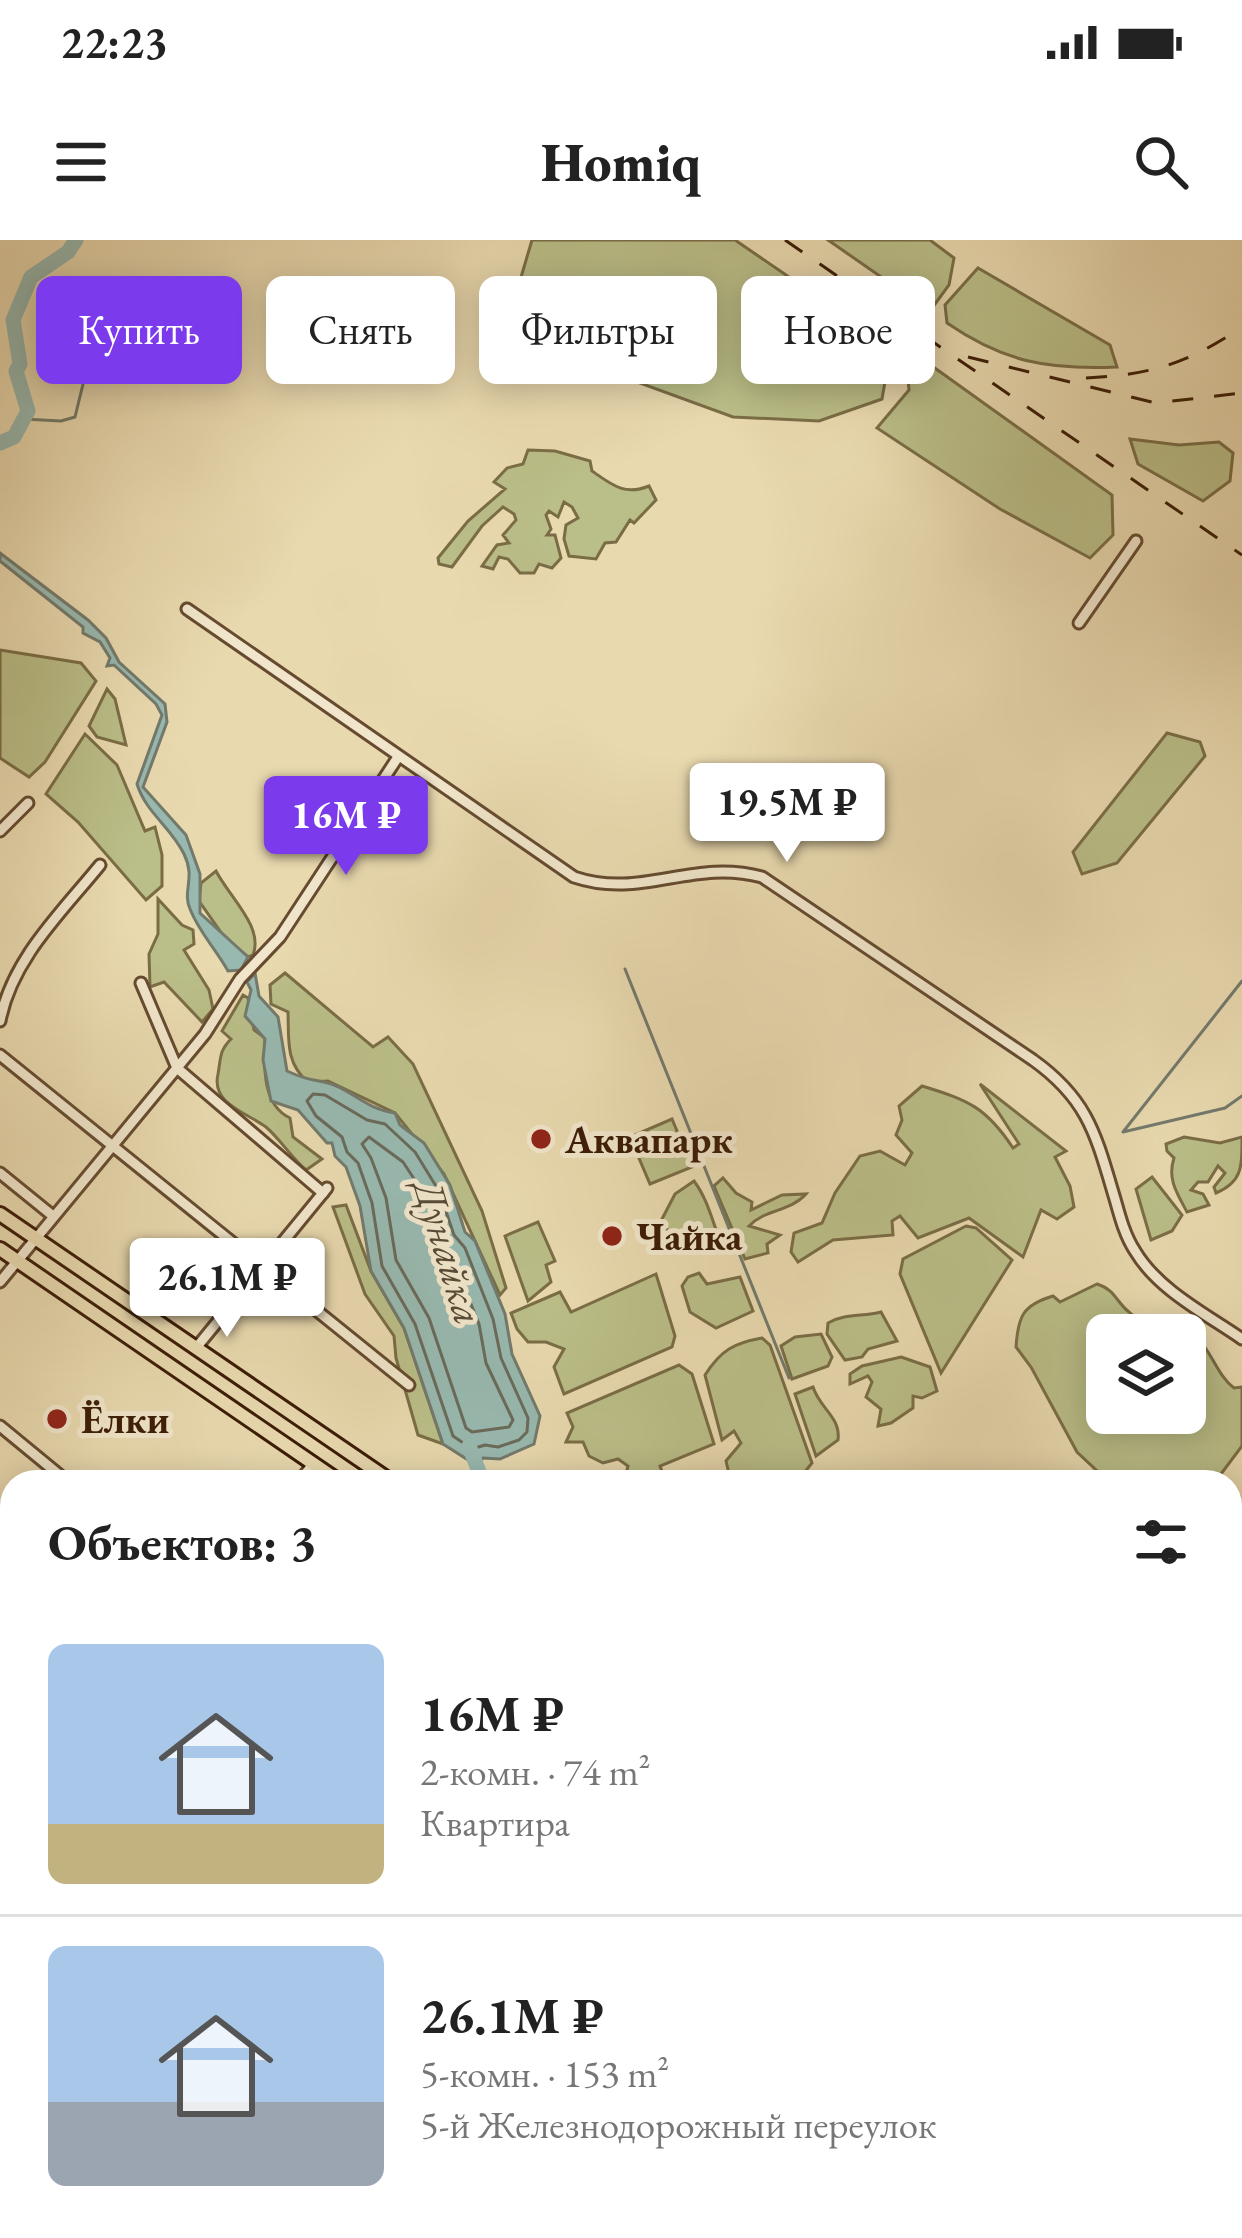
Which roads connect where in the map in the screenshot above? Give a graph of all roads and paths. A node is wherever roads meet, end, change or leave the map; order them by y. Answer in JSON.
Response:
{"nodes":[{"id":1,"x":1136,"y":541,"type":"dead end"},
{"id":2,"x":187,"y":609,"type":"dead end"},
{"id":3,"x":1079,"y":623,"type":"dead end"},
{"id":4,"x":398,"y":757,"type":"junction"},
{"id":5,"x":28,"y":803,"type":"dead end"},
{"id":6,"x":0,"y":831,"type":"edge"},
{"id":7,"x":100,"y":865,"type":"dead end"},
{"id":8,"x":141,"y":982,"type":"dead end"},
{"id":9,"x":0,"y":1021,"type":"edge"},
{"id":10,"x":0,"y":1055,"type":"edge"},
{"id":11,"x":177,"y":1068,"type":"junction"},
{"id":12,"x":112,"y":1145,"type":"junction"},
{"id":13,"x":0,"y":1173,"type":"edge"},
{"id":14,"x":0,"y":1214,"type":"edge"},
{"id":15,"x":53,"y":1216,"type":"junction"},
{"id":16,"x":35,"y":1238,"type":"junction"},
{"id":17,"x":0,"y":1249,"type":"edge"},
{"id":18,"x":17,"y":1260,"type":"junction"},
{"id":19,"x":264,"y":1270,"type":"junction"},
{"id":20,"x":0,"y":1282,"type":"edge"},
{"id":21,"x":1242,"y":1339,"type":"edge"},
{"id":22,"x":196,"y":1348,"type":"junction"},
{"id":23,"x":409,"y":1385,"type":"dead end"},
{"id":24,"x":0,"y":1426,"type":"edge"},
{"id":25,"x":313,"y":1464,"type":"junction"},
{"id":26,"x":53,"y":1470,"type":"edge"},
{"id":27,"x":308,"y":1470,"type":"edge"},
{"id":28,"x":322,"y":1470,"type":"edge"},
{"id":29,"x":374,"y":1470,"type":"edge"}],
"edges":[{"from":1,"to":3,"type":"street"},
{"from":2,"to":4,"type":"street"},
{"from":4,"to":11,"type":"street"},
{"from":4,"to":21,"type":"street"},
{"from":5,"to":6,"type":"street"},
{"from":7,"to":9,"type":"street"},
{"from":8,"to":11,"type":"street"},
{"from":10,"to":12,"type":"street"},
{"from":11,"to":12,"type":"street"},
{"from":11,"to":19,"type":"street"},
{"from":12,"to":15,"type":"street"},
{"from":12,"to":19,"type":"street"},
{"from":13,"to":15,"type":"street"},
{"from":14,"to":16,"type":"main road"},
{"from":15,"to":16,"type":"street"},
{"from":16,"to":18,"type":"street"},
{"from":16,"to":22,"type":"main road"},
{"from":17,"to":18,"type":"main road"},
{"from":18,"to":20,"type":"street"},
{"from":18,"to":25,"type":"main road"},
{"from":19,"to":22,"type":"street"},
{"from":19,"to":23,"type":"street"},
{"from":22,"to":29,"type":"main road"},
{"from":24,"to":26,"type":"street"},
{"from":25,"to":27,"type":"street"},
{"from":25,"to":28,"type":"main road"}]}
